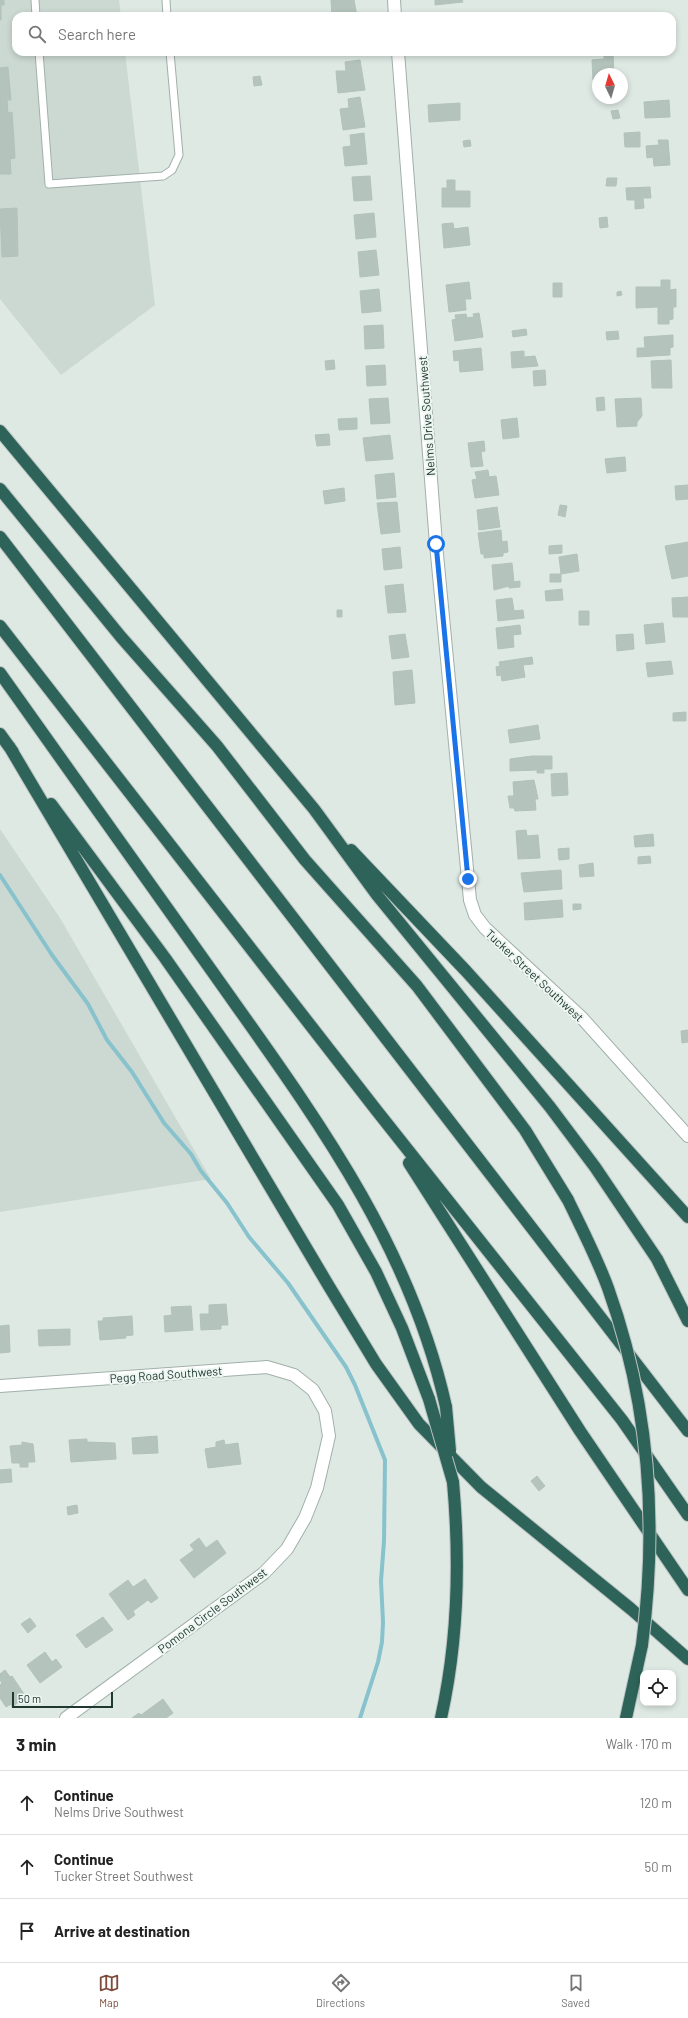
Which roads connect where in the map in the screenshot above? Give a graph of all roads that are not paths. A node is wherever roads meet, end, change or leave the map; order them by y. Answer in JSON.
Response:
{"nodes":[{"id":1,"x":35,"y":0,"type":"edge"},
{"id":2,"x":166,"y":0,"type":"edge"},
{"id":3,"x":394,"y":0,"type":"edge"},
{"id":4,"x":36,"y":12,"type":"edge"},
{"id":5,"x":167,"y":12,"type":"edge"},
{"id":6,"x":395,"y":12,"type":"edge"},
{"id":7,"x":39,"y":56,"type":"edge"},
{"id":8,"x":170,"y":56,"type":"edge"},
{"id":9,"x":398,"y":56,"type":"edge"},
{"id":10,"x":0,"y":423,"type":"edge"},
{"id":11,"x":0,"y":430,"type":"edge"},
{"id":12,"x":32,"y":469,"type":"junction"},
{"id":13,"x":0,"y":489,"type":"edge"},
{"id":14,"x":0,"y":537,"type":"edge"},
{"id":15,"x":0,"y":626,"type":"edge"},
{"id":16,"x":0,"y":674,"type":"edge"},
{"id":17,"x":0,"y":734,"type":"edge"},
{"id":18,"x":9,"y":746,"type":"junction"},
{"id":19,"x":458,"y":780,"type":"joint"},
{"id":20,"x":314,"y":809,"type":"junction"},
{"id":21,"x":377,"y":1111,"type":"junction"},
{"id":22,"x":688,"y":1136,"type":"edge"},
{"id":23,"x":688,"y":1217,"type":"edge"},
{"id":24,"x":688,"y":1321,"type":"edge"},
{"id":25,"x":0,"y":1386,"type":"edge"},
{"id":26,"x":320,"y":1401,"type":"joint"},
{"id":27,"x":688,"y":1431,"type":"edge"},
{"id":28,"x":453,"y":1482,"type":"junction"},
{"id":29,"x":688,"y":1514,"type":"edge"},
{"id":30,"x":688,"y":1590,"type":"edge"},
{"id":31,"x":688,"y":1660,"type":"edge"},
{"id":32,"x":66,"y":1718,"type":"edge"},
{"id":33,"x":441,"y":1718,"type":"edge"},
{"id":34,"x":626,"y":1718,"type":"edge"}],
"edges":[{"from":1,"to":4,"type":"lane"},
{"from":2,"to":5,"type":"lane"},
{"from":3,"to":6,"type":"street"},
{"from":7,"to":8,"type":"lane"},
{"from":9,"to":19,"type":"street","name":"Nelms Drive Southwest"},
{"from":10,"to":12,"type":"highway"},
{"from":11,"to":12,"type":"highway"},
{"from":12,"to":20,"type":"highway"},
{"from":13,"to":34,"type":"highway","bridge":true},
{"from":14,"to":27,"type":"highway"},
{"from":15,"to":21,"type":"highway"},
{"from":16,"to":28,"type":"highway","bridge":true},
{"from":17,"to":18,"type":"highway"},
{"from":18,"to":28,"type":"highway","bridge":true},
{"from":18,"to":31,"type":"highway"},
{"from":19,"to":22,"type":"street","name":"Tucker Street Southwest"},
{"from":20,"to":23,"type":"highway"},
{"from":20,"to":24,"type":"highway"},
{"from":21,"to":29,"type":"highway"},
{"from":21,"to":30,"type":"highway"},
{"from":25,"to":26,"type":"street","name":"Pegg Road Southwest"},
{"from":26,"to":32,"type":"street","name":"Pomona Circle Southwest"},
{"from":28,"to":33,"type":"highway"}]}
